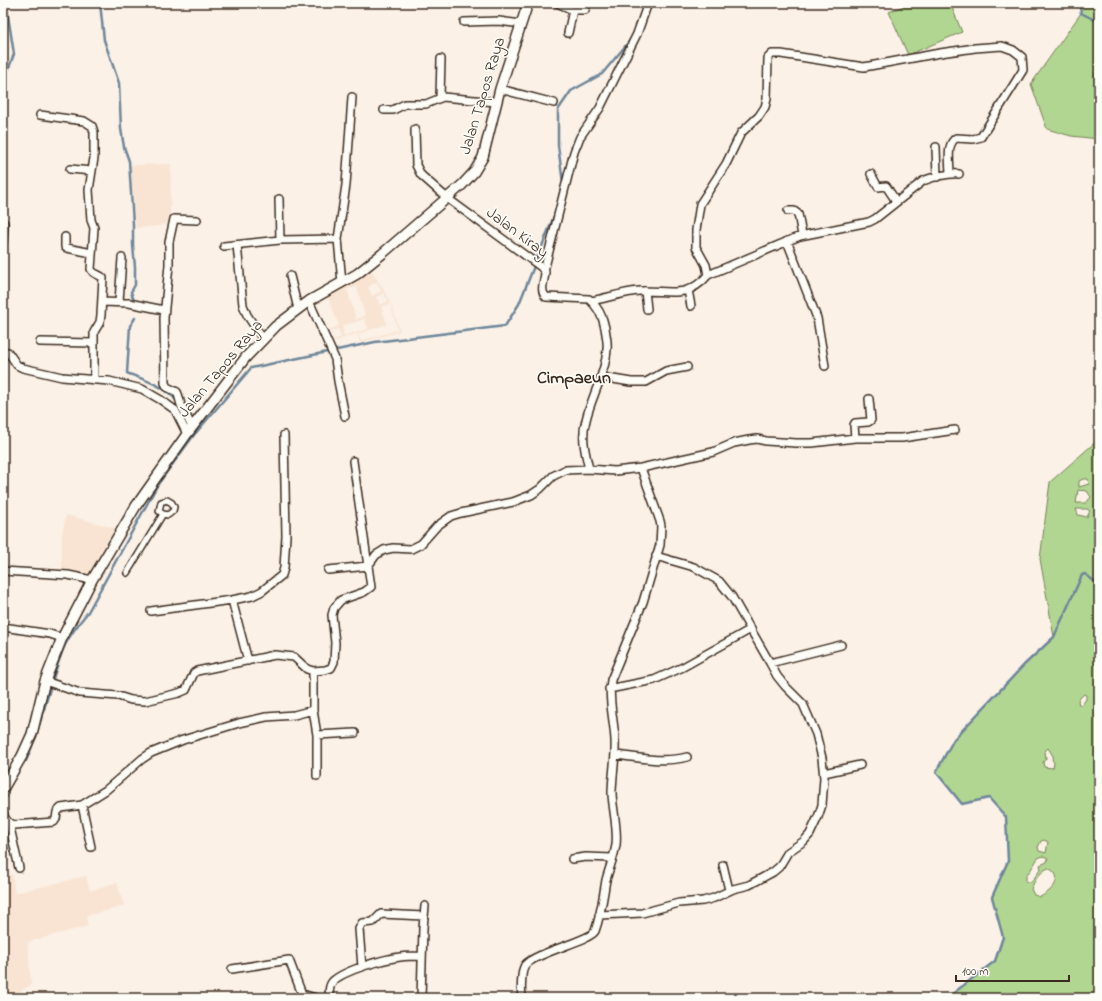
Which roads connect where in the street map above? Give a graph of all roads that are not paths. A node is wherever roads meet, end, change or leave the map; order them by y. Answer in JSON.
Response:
{"nodes":[{"id":1,"x":528,"y":3,"type":"edge"},
{"id":2,"x":557,"y":3,"type":"edge"},
{"id":3,"x":586,"y":3,"type":"edge"},
{"id":4,"x":648,"y":3,"type":"edge"},
{"id":5,"x":573,"y":10,"type":"junction"},
{"id":6,"x":464,"y":22,"type":"dead end"},
{"id":7,"x":521,"y":24,"type":"junction"},
{"id":8,"x":568,"y":33,"type":"dead end"},
{"id":9,"x":441,"y":59,"type":"dead end"},
{"id":10,"x":500,"y":89,"type":"junction"},
{"id":11,"x":352,"y":97,"type":"dead end"},
{"id":12,"x":440,"y":98,"type":"junction"},
{"id":13,"x":496,"y":102,"type":"junction"},
{"id":14,"x":554,"y":103,"type":"dead end"},
{"id":15,"x":384,"y":110,"type":"dead end"},
{"id":16,"x":40,"y":115,"type":"dead end"},
{"id":17,"x":415,"y":129,"type":"dead end"},
{"id":18,"x":936,"y":147,"type":"dead end"},
{"id":19,"x":70,"y":169,"type":"dead end"},
{"id":20,"x":92,"y":171,"type":"junction"},
{"id":21,"x":871,"y":174,"type":"dead end"},
{"id":22,"x":950,"y":174,"type":"junction"},
{"id":23,"x":959,"y":174,"type":"dead end"},
{"id":24,"x":937,"y":177,"type":"junction"},
{"id":25,"x":447,"y":198,"type":"junction"},
{"id":26,"x":279,"y":199,"type":"dead end"},
{"id":27,"x":896,"y":201,"type":"junction"},
{"id":28,"x":788,"y":211,"type":"dead end"},
{"id":29,"x":197,"y":220,"type":"dead end"},
{"id":30,"x":4,"y":223,"type":"edge"},
{"id":31,"x":802,"y":235,"type":"junction"},
{"id":32,"x":65,"y":237,"type":"dead end"},
{"id":33,"x":338,"y":239,"type":"junction"},
{"id":34,"x":280,"y":240,"type":"junction"},
{"id":35,"x":3,"y":241,"type":"edge"},
{"id":36,"x":787,"y":241,"type":"junction"},
{"id":37,"x":237,"y":245,"type":"junction"},
{"id":38,"x":224,"y":246,"type":"dead end"},
{"id":39,"x":92,"y":253,"type":"junction"},
{"id":40,"x":122,"y":258,"type":"dead end"},
{"id":41,"x":542,"y":269,"type":"junction"},
{"id":42,"x":708,"y":275,"type":"junction"},
{"id":43,"x":290,"y":276,"type":"dead end"},
{"id":44,"x":342,"y":283,"type":"junction"},
{"id":45,"x":688,"y":290,"type":"junction"},
{"id":46,"x":645,"y":291,"type":"junction"},
{"id":47,"x":309,"y":301,"type":"junction"},
{"id":48,"x":591,"y":301,"type":"junction"},
{"id":49,"x":103,"y":302,"type":"junction"},
{"id":50,"x":119,"y":302,"type":"junction"},
{"id":51,"x":691,"y":306,"type":"dead end"},
{"id":52,"x":298,"y":309,"type":"junction"},
{"id":53,"x":647,"y":309,"type":"dead end"},
{"id":54,"x":164,"y":310,"type":"junction"},
{"id":55,"x":263,"y":339,"type":"junction"},
{"id":56,"x":40,"y":342,"type":"dead end"},
{"id":57,"x":94,"y":343,"type":"junction"},
{"id":58,"x":8,"y":352,"type":"dead end"},
{"id":59,"x":825,"y":366,"type":"dead end"},
{"id":60,"x":687,"y":367,"type":"dead end"},
{"id":61,"x":600,"y":377,"type":"junction"},
{"id":62,"x":94,"y":380,"type":"junction"},
{"id":63,"x":869,"y":399,"type":"dead end"},
{"id":64,"x":345,"y":416,"type":"dead end"},
{"id":65,"x":190,"y":430,"type":"junction"},
{"id":66,"x":955,"y":430,"type":"dead end"},
{"id":67,"x":284,"y":435,"type":"dead end"},
{"id":68,"x":855,"y":438,"type":"junction"},
{"id":69,"x":353,"y":461,"type":"dead end"},
{"id":70,"x":642,"y":468,"type":"junction"},
{"id":71,"x":589,"y":469,"type":"junction"},
{"id":72,"x":163,"y":514,"type":"dead end"},
{"id":73,"x":656,"y":556,"type":"junction"},
{"id":74,"x":368,"y":566,"type":"junction"},
{"id":75,"x":328,"y":570,"type":"dead end"},
{"id":76,"x":3,"y":571,"type":"edge"},
{"id":77,"x":127,"y":573,"type":"dead end"},
{"id":78,"x":92,"y":580,"type":"junction"},
{"id":79,"x":232,"y":600,"type":"junction"},
{"id":80,"x":151,"y":611,"type":"dead end"},
{"id":81,"x":3,"y":627,"type":"edge"},
{"id":82,"x":751,"y":629,"type":"junction"},
{"id":83,"x":62,"y":638,"type":"junction"},
{"id":84,"x":841,"y":645,"type":"dead end"},
{"id":85,"x":248,"y":661,"type":"junction"},
{"id":86,"x":770,"y":663,"type":"junction"},
{"id":87,"x":313,"y":671,"type":"junction"},
{"id":88,"x":47,"y":682,"type":"junction"},
{"id":89,"x":609,"y":690,"type":"junction"},
{"id":90,"x":313,"y":710,"type":"junction"},
{"id":91,"x":355,"y":733,"type":"dead end"},
{"id":92,"x":317,"y":735,"type":"junction"},
{"id":93,"x":616,"y":755,"type":"junction"},
{"id":94,"x":687,"y":757,"type":"dead end"},
{"id":95,"x":860,"y":765,"type":"dead end"},
{"id":96,"x":824,"y":773,"type":"junction"},
{"id":97,"x":316,"y":776,"type":"dead end"},
{"id":98,"x":3,"y":789,"type":"edge"},
{"id":99,"x":82,"y":805,"type":"junction"},
{"id":100,"x":3,"y":814,"type":"edge"},
{"id":101,"x":9,"y":823,"type":"junction"},
{"id":102,"x":91,"y":847,"type":"dead end"},
{"id":103,"x":612,"y":858,"type":"junction"},
{"id":104,"x":572,"y":859,"type":"dead end"},
{"id":105,"x":722,"y":865,"type":"dead end"},
{"id":106,"x":19,"y":868,"type":"dead end"},
{"id":107,"x":729,"y":890,"type":"junction"},
{"id":108,"x":425,"y":906,"type":"dead end"},
{"id":109,"x":599,"y":915,"type":"junction"},
{"id":110,"x":424,"y":916,"type":"junction"},
{"id":111,"x":422,"y":956,"type":"junction"},
{"id":112,"x":362,"y":967,"type":"junction"},
{"id":113,"x":232,"y":969,"type":"dead end"},
{"id":114,"x":316,"y":998,"type":"edge"},
{"id":115,"x":328,"y":998,"type":"edge"},
{"id":116,"x":421,"y":998,"type":"edge"},
{"id":117,"x":522,"y":998,"type":"edge"}],
"edges":[{"from":1,"to":7,"type":"main road","name":"Jalan Tapos Raya"},
{"from":2,"to":5,"type":"street"},
{"from":3,"to":5,"type":"street"},
{"from":4,"to":41,"type":"street"},
{"from":5,"to":8,"type":"street"},
{"from":6,"to":7,"type":"street"},
{"from":7,"to":10,"type":"main road","name":"Jalan Tapos Raya"},
{"from":9,"to":12,"type":"street"},
{"from":10,"to":13,"type":"main road","name":"Jalan Tapos Raya"},
{"from":10,"to":14,"type":"street"},
{"from":11,"to":33,"type":"street"},
{"from":12,"to":13,"type":"street"},
{"from":12,"to":15,"type":"street"},
{"from":13,"to":25,"type":"main road","name":"Jalan Tapos Raya"},
{"from":16,"to":20,"type":"street"},
{"from":17,"to":25,"type":"street","name":"Jalan Kiray"},
{"from":18,"to":24,"type":"street"},
{"from":19,"to":20,"type":"street"},
{"from":20,"to":39,"type":"street"},
{"from":21,"to":27,"type":"street"},
{"from":22,"to":23,"type":"street"},
{"from":22,"to":24,"type":"street"},
{"from":22,"to":42,"type":"street"},
{"from":24,"to":27,"type":"street"},
{"from":25,"to":41,"type":"street","name":"Jalan Kiray"},
{"from":25,"to":44,"type":"main road","name":"Jalan Tapos Raya"},
{"from":26,"to":34,"type":"street"},
{"from":27,"to":31,"type":"street"},
{"from":28,"to":31,"type":"street"},
{"from":29,"to":54,"type":"street"},
{"from":30,"to":35,"type":"street"},
{"from":31,"to":36,"type":"street"},
{"from":32,"to":39,"type":"street"},
{"from":33,"to":34,"type":"street"},
{"from":33,"to":44,"type":"street"},
{"from":34,"to":37,"type":"street"},
{"from":36,"to":42,"type":"street"},
{"from":36,"to":59,"type":"street"},
{"from":37,"to":38,"type":"street"},
{"from":37,"to":55,"type":"street"},
{"from":39,"to":49,"type":"street"},
{"from":40,"to":50,"type":"street"},
{"from":41,"to":48,"type":"street","name":"Jalan Kiray"},
{"from":42,"to":45,"type":"street"},
{"from":43,"to":52,"type":"street"},
{"from":44,"to":47,"type":"main road","name":"Jalan Tapos Raya"},
{"from":45,"to":46,"type":"street"},
{"from":45,"to":51,"type":"street"},
{"from":46,"to":48,"type":"street"},
{"from":46,"to":53,"type":"street"},
{"from":47,"to":52,"type":"main road","name":"Jalan Tapos Raya"},
{"from":47,"to":64,"type":"street"},
{"from":48,"to":61,"type":"street"},
{"from":49,"to":50,"type":"street"},
{"from":49,"to":57,"type":"street"},
{"from":50,"to":54,"type":"street"},
{"from":52,"to":55,"type":"main road","name":"Jalan Tapos Raya"},
{"from":54,"to":65,"type":"street"},
{"from":55,"to":65,"type":"main road","name":"Jalan Tapos Raya"},
{"from":56,"to":57,"type":"street"},
{"from":57,"to":62,"type":"street"},
{"from":58,"to":62,"type":"street"},
{"from":60,"to":61,"type":"street"},
{"from":61,"to":71,"type":"street"},
{"from":62,"to":65,"type":"street"},
{"from":63,"to":68,"type":"street"},
{"from":65,"to":78,"type":"main road","name":"Jalan Tapos Raya"},
{"from":66,"to":68,"type":"street"},
{"from":67,"to":79,"type":"street"},
{"from":68,"to":70,"type":"street"},
{"from":69,"to":74,"type":"street"},
{"from":70,"to":71,"type":"street"},
{"from":70,"to":73,"type":"street"},
{"from":71,"to":74,"type":"street"},
{"from":72,"to":77,"type":"street"},
{"from":73,"to":82,"type":"street"},
{"from":73,"to":89,"type":"street"},
{"from":74,"to":75,"type":"street"},
{"from":74,"to":87,"type":"street"},
{"from":76,"to":78,"type":"street"},
{"from":78,"to":83,"type":"main road","name":"Jalan Tapos Raya"},
{"from":79,"to":80,"type":"street"},
{"from":79,"to":85,"type":"street"},
{"from":81,"to":83,"type":"street"},
{"from":82,"to":86,"type":"street"},
{"from":82,"to":89,"type":"street"},
{"from":83,"to":88,"type":"main road","name":"Jalan Tapos Raya"},
{"from":84,"to":86,"type":"street"},
{"from":85,"to":87,"type":"street"},
{"from":85,"to":88,"type":"street"},
{"from":86,"to":96,"type":"street"},
{"from":87,"to":90,"type":"street"},
{"from":88,"to":98,"type":"main road","name":"Jalan Tapos Raya"},
{"from":89,"to":93,"type":"street"},
{"from":90,"to":92,"type":"street"},
{"from":90,"to":99,"type":"street"},
{"from":91,"to":92,"type":"street"},
{"from":92,"to":97,"type":"street"},
{"from":93,"to":94,"type":"street"},
{"from":93,"to":103,"type":"street"},
{"from":95,"to":96,"type":"street"},
{"from":96,"to":107,"type":"street"},
{"from":99,"to":101,"type":"street"},
{"from":99,"to":102,"type":"street"},
{"from":100,"to":101,"type":"street"},
{"from":101,"to":106,"type":"street"},
{"from":103,"to":104,"type":"street"},
{"from":103,"to":109,"type":"street"},
{"from":105,"to":107,"type":"street"},
{"from":107,"to":109,"type":"street"},
{"from":108,"to":110,"type":"street"},
{"from":109,"to":117,"type":"street"},
{"from":110,"to":111,"type":"street"},
{"from":110,"to":112,"type":"street"},
{"from":111,"to":112,"type":"street"},
{"from":111,"to":116,"type":"street"},
{"from":112,"to":115,"type":"street"},
{"from":113,"to":114,"type":"street"}]}
